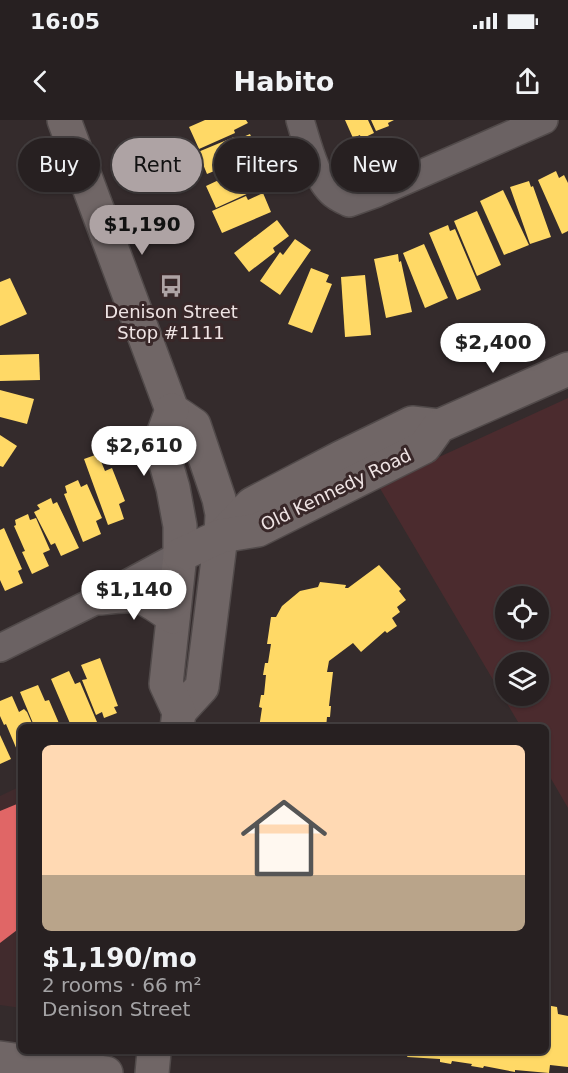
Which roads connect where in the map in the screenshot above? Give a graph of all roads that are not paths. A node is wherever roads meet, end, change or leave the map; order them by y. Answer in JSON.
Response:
{"nodes":[{"id":1,"x":64,"y":120,"type":"edge"},
{"id":2,"x":300,"y":120,"type":"edge"},
{"id":3,"x":544,"y":120,"type":"edge"},
{"id":4,"x":568,"y":369,"type":"edge"},
{"id":5,"x":172,"y":410,"type":"junction"},
{"id":6,"x":221,"y":536,"type":"junction"},
{"id":7,"x":180,"y":555,"type":"junction"},
{"id":8,"x":101,"y":598,"type":"junction"},
{"id":9,"x":172,"y":617,"type":"junction"},
{"id":10,"x":0,"y":648,"type":"edge"},
{"id":11,"x":178,"y":720,"type":"edge"},
{"id":12,"x":113,"y":1054,"type":"edge"},
{"id":13,"x":154,"y":1054,"type":"edge"},
{"id":14,"x":0,"y":1058,"type":"edge"},
{"id":15,"x":108,"y":1073,"type":"edge"},
{"id":16,"x":152,"y":1073,"type":"edge"}],
"edges":[{"from":1,"to":5,"type":"street"},
{"from":2,"to":3,"type":"street"},
{"from":4,"to":6,"type":"street","name":"Old Kennedy Road"},
{"from":5,"to":6,"type":"street"},
{"from":5,"to":7,"type":"street"},
{"from":6,"to":7,"type":"street"},
{"from":6,"to":11,"type":"street"},
{"from":7,"to":8,"type":"street"},
{"from":7,"to":9,"type":"street"},
{"from":8,"to":9,"type":"street"},
{"from":8,"to":10,"type":"street"},
{"from":9,"to":11,"type":"street"},
{"from":12,"to":15,"type":"street"},
{"from":13,"to":16,"type":"street"},
{"from":14,"to":15,"type":"street"}]}
